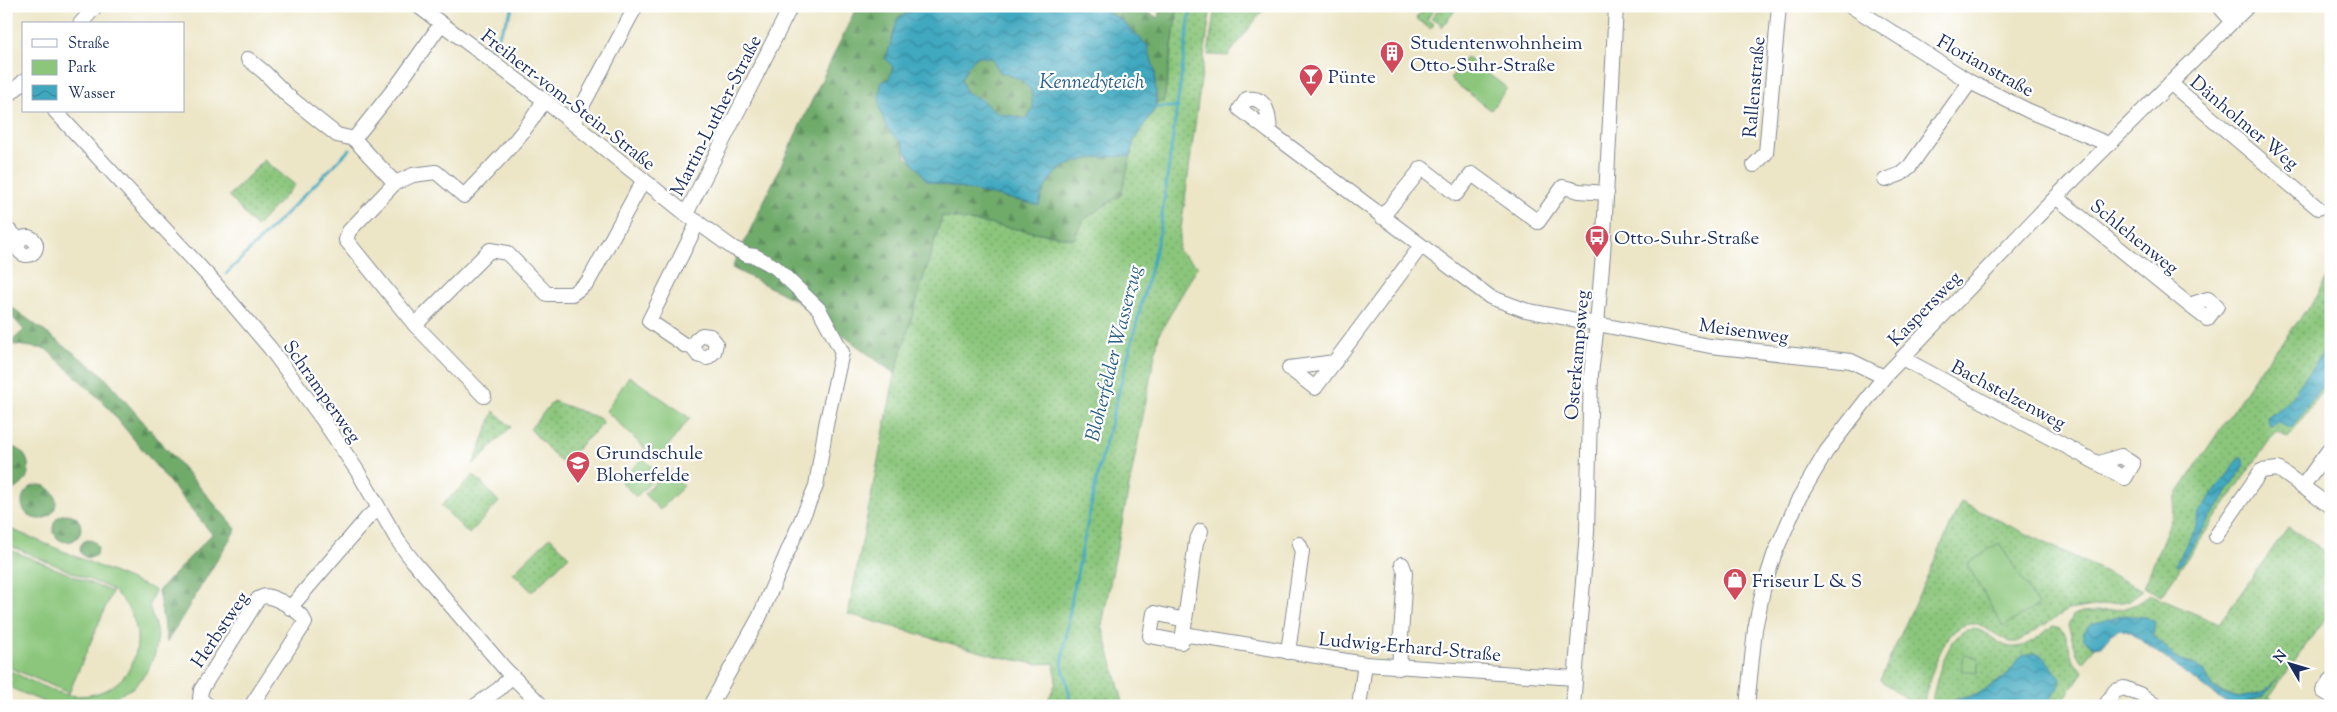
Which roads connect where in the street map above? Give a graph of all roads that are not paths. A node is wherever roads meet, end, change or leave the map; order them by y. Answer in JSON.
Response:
{"nodes":[{"id":1,"x":96,"y":6,"type":"edge"},
{"id":2,"x":636,"y":6,"type":"edge"},
{"id":3,"x":790,"y":6,"type":"edge"},
{"id":4,"x":1616,"y":6,"type":"edge"},
{"id":5,"x":1779,"y":6,"type":"edge"},
{"id":6,"x":1851,"y":6,"type":"edge"},
{"id":7,"x":2219,"y":6,"type":"edge"},
{"id":8,"x":2248,"y":6,"type":"edge"},
{"id":9,"x":419,"y":7,"type":"edge"},
{"id":10,"x":2232,"y":21,"type":"junction"},
{"id":11,"x":82,"y":22,"type":"edge"},
{"id":12,"x":441,"y":24,"type":"junction"},
{"id":13,"x":248,"y":59,"type":"dead end"},
{"id":14,"x":1970,"y":82,"type":"junction"},
{"id":15,"x":22,"y":83,"type":"edge"},
{"id":16,"x":2170,"y":83,"type":"junction"},
{"id":17,"x":6,"y":98,"type":"edge"},
{"id":18,"x":544,"y":100,"type":"junction"},
{"id":19,"x":56,"y":112,"type":"edge"},
{"id":20,"x":573,"y":123,"type":"junction"},
{"id":21,"x":1270,"y":132,"type":"dead end"},
{"id":22,"x":354,"y":139,"type":"junction"},
{"id":23,"x":2108,"y":144,"type":"junction"},
{"id":24,"x":1754,"y":165,"type":"dead end"},
{"id":25,"x":1885,"y":180,"type":"dead end"},
{"id":26,"x":643,"y":182,"type":"junction"},
{"id":27,"x":395,"y":183,"type":"junction"},
{"id":28,"x":1607,"y":193,"type":"junction"},
{"id":29,"x":2056,"y":197,"type":"junction"},
{"id":30,"x":2318,"y":208,"type":"dead end"},
{"id":31,"x":1382,"y":217,"type":"junction"},
{"id":32,"x":692,"y":218,"type":"junction"},
{"id":33,"x":6,"y":228,"type":"edge"},
{"id":34,"x":20,"y":240,"type":"dead end"},
{"id":35,"x":1421,"y":246,"type":"junction"},
{"id":36,"x":2189,"y":305,"type":"dead end"},
{"id":37,"x":1597,"y":324,"type":"junction"},
{"id":38,"x":415,"y":325,"type":"junction"},
{"id":39,"x":692,"y":347,"type":"dead end"},
{"id":40,"x":1902,"y":358,"type":"junction"},
{"id":41,"x":1335,"y":362,"type":"dead end"},
{"id":42,"x":1884,"y":377,"type":"junction"},
{"id":43,"x":484,"y":396,"type":"dead end"},
{"id":44,"x":2331,"y":448,"type":"edge"},
{"id":45,"x":2099,"y":463,"type":"dead end"},
{"id":46,"x":2302,"y":487,"type":"junction"},
{"id":47,"x":2331,"y":507,"type":"edge"},
{"id":48,"x":379,"y":510,"type":"junction"},
{"id":49,"x":1201,"y":531,"type":"dead end"},
{"id":50,"x":2216,"y":536,"type":"dead end"},
{"id":51,"x":1299,"y":544,"type":"dead end"},
{"id":52,"x":1402,"y":564,"type":"dead end"},
{"id":53,"x":290,"y":608,"type":"junction"},
{"id":54,"x":1288,"y":652,"type":"junction"},
{"id":55,"x":1364,"y":664,"type":"junction"},
{"id":56,"x":1399,"y":668,"type":"junction"},
{"id":57,"x":512,"y":676,"type":"junction"},
{"id":58,"x":1575,"y":678,"type":"junction"},
{"id":59,"x":2331,"y":680,"type":"edge"},
{"id":60,"x":2331,"y":696,"type":"edge"},
{"id":61,"x":209,"y":706,"type":"edge"},
{"id":62,"x":251,"y":706,"type":"edge"},
{"id":63,"x":475,"y":706,"type":"edge"},
{"id":64,"x":542,"y":706,"type":"edge"},
{"id":65,"x":710,"y":706,"type":"edge"},
{"id":66,"x":1359,"y":706,"type":"edge"},
{"id":67,"x":1573,"y":706,"type":"edge"},
{"id":68,"x":1747,"y":706,"type":"edge"},
{"id":69,"x":2105,"y":706,"type":"edge"},
{"id":70,"x":2156,"y":706,"type":"edge"}],
"edges":[{"from":1,"to":11,"type":"street"},
{"from":2,"to":20,"type":"street"},
{"from":3,"to":32,"type":"street","name":"Martin-Luther-Straße"},
{"from":4,"to":28,"type":"street","name":"Osterkampsweg"},
{"from":5,"to":24,"type":"street","name":"Rallenstraße"},
{"from":6,"to":14,"type":"street","name":"Florianstraße"},
{"from":7,"to":10,"type":"street"},
{"from":8,"to":10,"type":"street","name":"Kaspersweg"},
{"from":9,"to":12,"type":"street","name":"Freiherr-vom-Stein-Straße"},
{"from":10,"to":16,"type":"street","name":"Kaspersweg"},
{"from":12,"to":18,"type":"street","name":"Freiherr-vom-Stein-Straße"},
{"from":12,"to":22,"type":"street"},
{"from":13,"to":22,"type":"street"},
{"from":14,"to":23,"type":"street","name":"Florianstraße"},
{"from":14,"to":25,"type":"street"},
{"from":15,"to":17,"type":"street"},
{"from":16,"to":23,"type":"street","name":"Kaspersweg"},
{"from":16,"to":30,"type":"street","name":"Dänholmer Weg"},
{"from":18,"to":20,"type":"street","name":"Freiherr-vom-Stein-Straße"},
{"from":18,"to":27,"type":"street"},
{"from":19,"to":48,"type":"street","name":"Schramperweg"},
{"from":20,"to":26,"type":"street","name":"Freiherr-vom-Stein-Straße"},
{"from":21,"to":31,"type":"street"},
{"from":22,"to":27,"type":"street"},
{"from":23,"to":29,"type":"street","name":"Kaspersweg"},
{"from":26,"to":32,"type":"street","name":"Freiherr-vom-Stein-Straße"},
{"from":26,"to":38,"type":"street"},
{"from":27,"to":38,"type":"street"},
{"from":28,"to":31,"type":"street"},
{"from":28,"to":37,"type":"street","name":"Osterkampsweg"},
{"from":29,"to":36,"type":"street","name":"Schlehenweg"},
{"from":29,"to":40,"type":"street","name":"Kaspersweg"},
{"from":31,"to":35,"type":"street"},
{"from":32,"to":39,"type":"street"},
{"from":32,"to":65,"type":"street","name":"Freiherr-vom-Stein-Straße"},
{"from":33,"to":34,"type":"street"},
{"from":35,"to":37,"type":"street"},
{"from":35,"to":41,"type":"street"},
{"from":37,"to":42,"type":"street","name":"Meisenweg"},
{"from":37,"to":58,"type":"street","name":"Osterkampsweg"},
{"from":38,"to":43,"type":"street"},
{"from":40,"to":42,"type":"street","name":"Kaspersweg"},
{"from":40,"to":45,"type":"street","name":"Bachstelzenweg"},
{"from":42,"to":68,"type":"street","name":"Kaspersweg"},
{"from":44,"to":46,"type":"street"},
{"from":46,"to":47,"type":"street"},
{"from":46,"to":50,"type":"street"},
{"from":48,"to":53,"type":"street"},
{"from":48,"to":57,"type":"street","name":"Schramperweg"},
{"from":49,"to":54,"type":"street","name":"Ludwig-Erhard-Straße"},
{"from":51,"to":54,"type":"street"},
{"from":52,"to":56,"type":"street"},
{"from":53,"to":61,"type":"street","name":"Herbstweg"},
{"from":53,"to":62,"type":"street","name":"Herbstweg"},
{"from":54,"to":55,"type":"street","name":"Ludwig-Erhard-Straße"},
{"from":55,"to":56,"type":"street","name":"Ludwig-Erhard-Straße"},
{"from":55,"to":66,"type":"street"},
{"from":56,"to":58,"type":"street","name":"Ludwig-Erhard-Straße"},
{"from":57,"to":63,"type":"street"},
{"from":57,"to":64,"type":"street","name":"Schramperweg"},
{"from":58,"to":67,"type":"street","name":"Osterkampsweg"},
{"from":59,"to":60,"type":"street"},
{"from":69,"to":70,"type":"street"}]}
